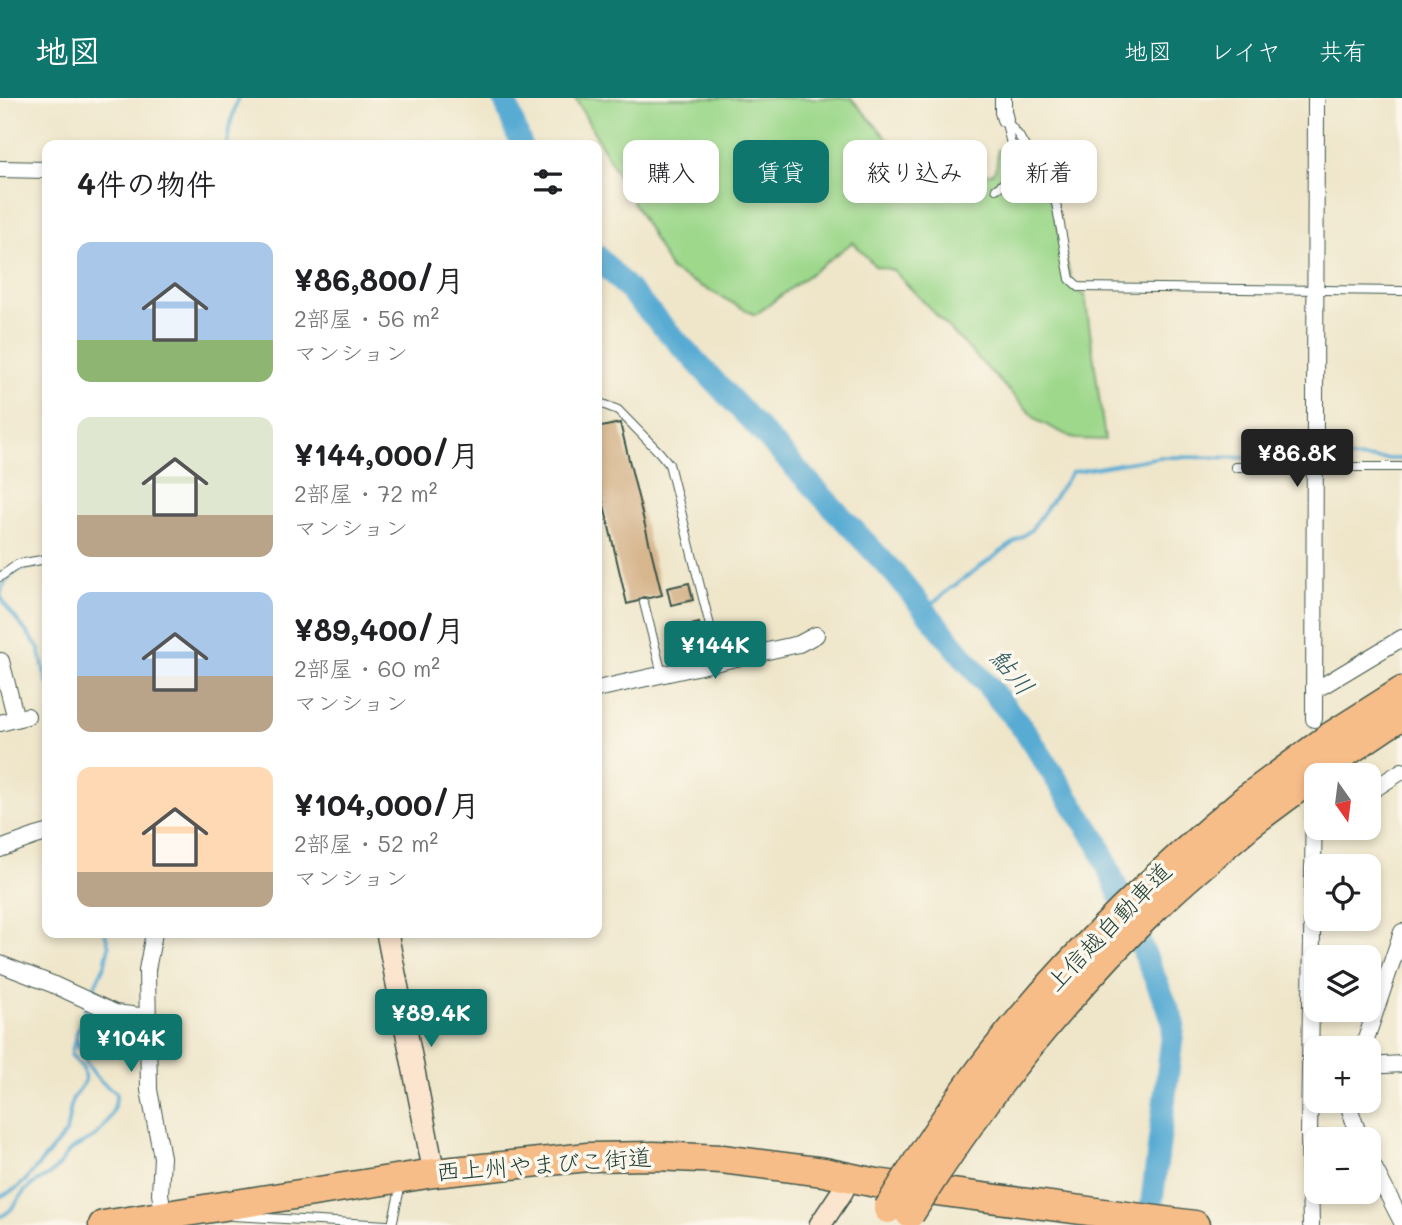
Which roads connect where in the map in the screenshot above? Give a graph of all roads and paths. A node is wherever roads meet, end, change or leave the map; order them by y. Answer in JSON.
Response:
{"nodes":[{"id":1,"x":1003,"y":98,"type":"edge"},
{"id":2,"x":1316,"y":98,"type":"edge"},
{"id":3,"x":1005,"y":119,"type":"junction"},
{"id":4,"x":0,"y":169,"type":"edge"},
{"id":5,"x":42,"y":170,"type":"edge"},
{"id":6,"x":996,"y":189,"type":"dead end"},
{"id":7,"x":1315,"y":290,"type":"junction"},
{"id":8,"x":1402,"y":291,"type":"edge"},
{"id":9,"x":602,"y":404,"type":"edge"},
{"id":10,"x":1235,"y":467,"type":"dead end"},
{"id":11,"x":1315,"y":467,"type":"junction"},
{"id":12,"x":1402,"y":467,"type":"edge"},
{"id":13,"x":42,"y":560,"type":"edge"},
{"id":14,"x":0,"y":577,"type":"edge"},
{"id":15,"x":644,"y":603,"type":"dead end"},
{"id":16,"x":816,"y":635,"type":"dead end"},
{"id":17,"x":1402,"y":638,"type":"edge"},
{"id":18,"x":1,"y":661,"type":"edge"},
{"id":19,"x":719,"y":662,"type":"junction"},
{"id":20,"x":662,"y":674,"type":"junction"},
{"id":21,"x":602,"y":688,"type":"edge"},
{"id":22,"x":1315,"y":689,"type":"junction"},
{"id":23,"x":1402,"y":691,"type":"edge"},
{"id":24,"x":1402,"y":715,"type":"edge"},
{"id":25,"x":14,"y":719,"type":"edge"},
{"id":26,"x":1314,"y":719,"type":"dead end"},
{"id":27,"x":1402,"y":771,"type":"edge"},
{"id":28,"x":1381,"y":785,"type":"edge"},
{"id":29,"x":1249,"y":811,"type":"junction"},
{"id":30,"x":42,"y":834,"type":"edge"},
{"id":31,"x":1315,"y":840,"type":"edge"},
{"id":32,"x":0,"y":849,"type":"edge"},
{"id":33,"x":1402,"y":934,"type":"edge"},
{"id":34,"x":153,"y":938,"type":"edge"},
{"id":35,"x":388,"y":938,"type":"edge"},
{"id":36,"x":0,"y":964,"type":"edge"},
{"id":37,"x":148,"y":1017,"type":"junction"},
{"id":38,"x":1367,"y":1036,"type":"edge"},
{"id":39,"x":1402,"y":1064,"type":"edge"},
{"id":40,"x":1381,"y":1065,"type":"edge"},
{"id":41,"x":1309,"y":1127,"type":"edge"},
{"id":42,"x":434,"y":1173,"type":"junction"},
{"id":43,"x":403,"y":1178,"type":"junction"},
{"id":44,"x":848,"y":1178,"type":"junction"},
{"id":45,"x":1381,"y":1181,"type":"edge"},
{"id":46,"x":1311,"y":1204,"type":"edge"},
{"id":47,"x":222,"y":1207,"type":"junction"},
{"id":48,"x":895,"y":1218,"type":"edge"},
{"id":49,"x":165,"y":1220,"type":"edge"},
{"id":50,"x":1402,"y":1222,"type":"edge"},
{"id":51,"x":103,"y":1225,"type":"edge"},
{"id":52,"x":389,"y":1225,"type":"edge"},
{"id":53,"x":820,"y":1225,"type":"edge"},
{"id":54,"x":1195,"y":1225,"type":"edge"},
{"id":55,"x":1311,"y":1225,"type":"edge"}],
"edges":[{"from":1,"to":3,"type":"street"},
{"from":2,"to":7,"type":"street"},
{"from":3,"to":6,"type":"lane"},
{"from":3,"to":7,"type":"lane"},
{"from":4,"to":5,"type":"street"},
{"from":7,"to":8,"type":"lane"},
{"from":7,"to":11,"type":"street"},
{"from":9,"to":19,"type":"lane"},
{"from":10,"to":11,"type":"lane"},
{"from":11,"to":12,"type":"lane"},
{"from":11,"to":22,"type":"street"},
{"from":13,"to":14,"type":"lane"},
{"from":15,"to":20,"type":"lane"},
{"from":16,"to":19,"type":"street"},
{"from":17,"to":22,"type":"street"},
{"from":18,"to":25,"type":"street"},
{"from":19,"to":20,"type":"street"},
{"from":20,"to":21,"type":"street"},
{"from":22,"to":26,"type":"street"},
{"from":23,"to":29,"type":"highway","name":"上信越自動車道"},
{"from":24,"to":29,"type":"highway","name":"上信越自動車道"},
{"from":27,"to":28,"type":"street"},
{"from":29,"to":48,"type":"highway","name":"上信越自動車道","bridge":true},
{"from":30,"to":32,"type":"street"},
{"from":31,"to":41,"type":"street"},
{"from":33,"to":38,"type":"street"},
{"from":34,"to":37,"type":"street"},
{"from":35,"to":42,"type":"street"},
{"from":36,"to":37,"type":"street"},
{"from":37,"to":49,"type":"street"},
{"from":39,"to":40,"type":"street"},
{"from":42,"to":43,"type":"highway","name":"西上州やまびこ街道"},
{"from":42,"to":44,"type":"highway","name":"西上州やまびこ街道"},
{"from":43,"to":47,"type":"highway","name":"西上州やまびこ街道"},
{"from":43,"to":52,"type":"lane"},
{"from":44,"to":53,"type":"street"},
{"from":44,"to":54,"type":"highway","name":"西上州やまびこ街道"},
{"from":45,"to":50,"type":"street"},
{"from":46,"to":55,"type":"street"},
{"from":47,"to":49,"type":"highway","name":"西上州やまびこ街道"},
{"from":47,"to":52,"type":"lane"},
{"from":49,"to":51,"type":"highway","name":"西上州やまびこ街道"}]}
